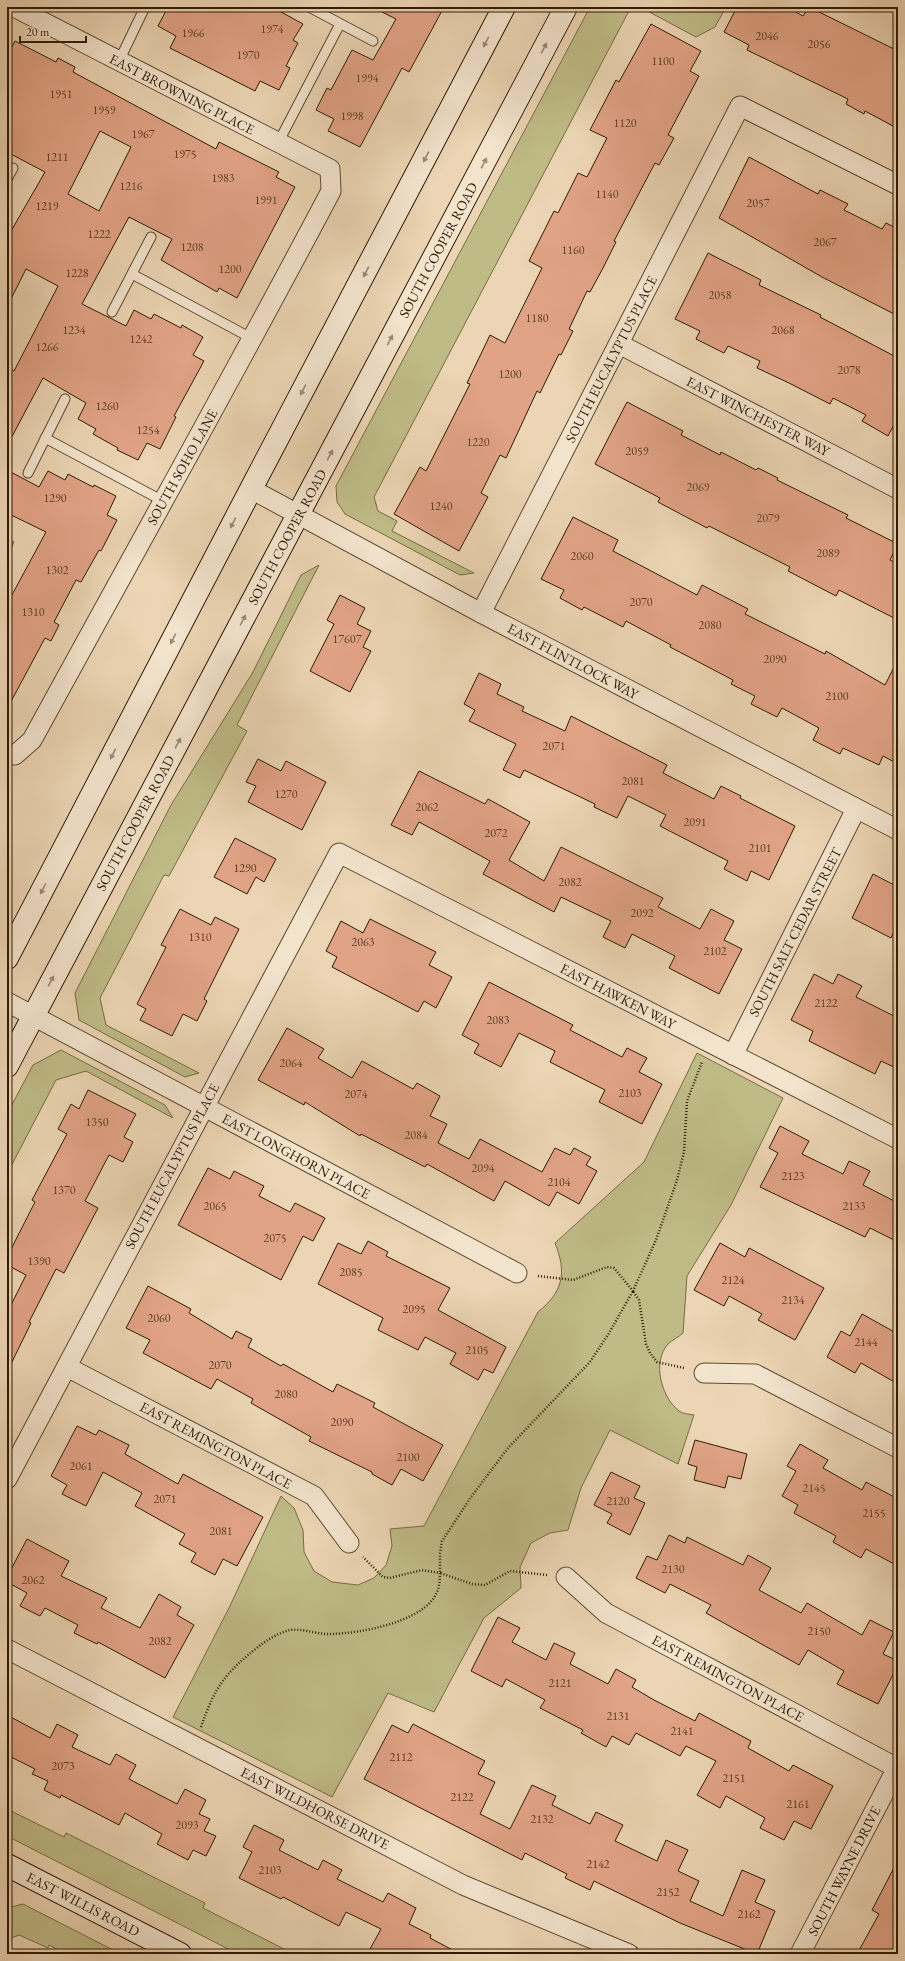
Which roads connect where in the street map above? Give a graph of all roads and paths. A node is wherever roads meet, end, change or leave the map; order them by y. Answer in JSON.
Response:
{"nodes":[{"id":1,"x":14,"y":7,"type":"edge"},
{"id":2,"x":145,"y":7,"type":"edge"},
{"id":3,"x":309,"y":7,"type":"edge"},
{"id":4,"x":504,"y":7,"type":"edge"},
{"id":5,"x":566,"y":7,"type":"edge"},
{"id":6,"x":340,"y":24,"type":"junction"},
{"id":7,"x":373,"y":41,"type":"dead end"},
{"id":8,"x":119,"y":61,"type":"junction"},
{"id":9,"x":278,"y":143,"type":"junction"},
{"id":10,"x":13,"y":168,"type":"dead end"},
{"id":11,"x":330,"y":170,"type":"joint"},
{"id":12,"x":7,"y":179,"type":"edge"},
{"id":13,"x":898,"y":185,"type":"edge"},
{"id":14,"x":151,"y":238,"type":"dead end"},
{"id":15,"x":132,"y":274,"type":"junction"},
{"id":16,"x":112,"y":312,"type":"dead end"},
{"id":17,"x":253,"y":339,"type":"junction"},
{"id":18,"x":619,"y":344,"type":"junction"},
{"id":19,"x":65,"y":399,"type":"dead end"},
{"id":20,"x":45,"y":438,"type":"junction"},
{"id":21,"x":28,"y":473,"type":"dead end"},
{"id":22,"x":251,"y":489,"type":"junction"},
{"id":23,"x":898,"y":489,"type":"edge"},
{"id":24,"x":163,"y":501,"type":"junction"},
{"id":25,"x":298,"y":514,"type":"junction"},
{"id":26,"x":481,"y":613,"type":"junction"},
{"id":27,"x":11,"y":754,"type":"edge"},
{"id":28,"x":856,"y":809,"type":"junction"},
{"id":29,"x":898,"y":830,"type":"edge"},
{"id":30,"x":339,"y":853,"type":"joint"},
{"id":31,"x":7,"y":958,"type":"edge"},
{"id":32,"x":7,"y":1002,"type":"edge"},
{"id":33,"x":33,"y":1016,"type":"junction"},
{"id":34,"x":712,"y":1044,"type":"junction"},
{"id":35,"x":733,"y":1055,"type":"junction"},
{"id":36,"x":7,"y":1066,"type":"edge"},
{"id":37,"x":203,"y":1106,"type":"junction"},
{"id":38,"x":898,"y":1139,"type":"edge"},
{"id":39,"x":517,"y":1273,"type":"joint"},
{"id":40,"x":632,"y":1291,"type":"junction"},
{"id":41,"x":67,"y":1367,"type":"junction"},
{"id":42,"x":704,"y":1373,"type":"joint"},
{"id":43,"x":898,"y":1448,"type":"edge"},
{"id":44,"x":7,"y":1479,"type":"edge"},
{"id":45,"x":349,"y":1543,"type":"joint"},
{"id":46,"x":440,"y":1573,"type":"junction"},
{"id":47,"x":566,"y":1577,"type":"joint"},
{"id":48,"x":7,"y":1649,"type":"edge"},
{"id":49,"x":191,"y":1744,"type":"junction"},
{"id":50,"x":898,"y":1767,"type":"edge"},
{"id":51,"x":7,"y":1866,"type":"edge"},
{"id":52,"x":180,"y":1954,"type":"edge"},
{"id":53,"x":629,"y":1954,"type":"edge"},
{"id":54,"x":800,"y":1954,"type":"edge"}],
"edges":[{"from":1,"to":8,"type":"street","name":"EAST BROWNING PLACE"},
{"from":2,"to":8,"type":"lane"},
{"from":3,"to":6,"type":"lane"},
{"from":4,"to":22,"type":"main road","one_way":true},
{"from":25,"to":5,"type":"main road","name":"SOUTH COOPER ROAD","one_way":true},
{"from":6,"to":7,"type":"lane"},
{"from":6,"to":9,"type":"lane"},
{"from":8,"to":9,"type":"street","name":"EAST BROWNING PLACE"},
{"from":9,"to":11,"type":"street","name":"EAST BROWNING PLACE"},
{"from":10,"to":12,"type":"lane"},
{"from":11,"to":17,"type":"street","name":"SOUTH SOHO LANE"},
{"from":13,"to":18,"type":"street","name":"SOUTH EUCALYPTUS PLACE"},
{"from":14,"to":15,"type":"lane"},
{"from":15,"to":16,"type":"lane"},
{"from":15,"to":17,"type":"lane"},
{"from":17,"to":24,"type":"street","name":"SOUTH SOHO LANE"},
{"from":18,"to":23,"type":"street","name":"EAST WINCHESTER WAY"},
{"from":18,"to":26,"type":"street","name":"SOUTH EUCALYPTUS PLACE"},
{"from":19,"to":20,"type":"lane"},
{"from":20,"to":21,"type":"lane"},
{"from":20,"to":24,"type":"lane"},
{"from":22,"to":25,"type":"street","name":"EAST FLINTLOCK WAY"},
{"from":22,"to":31,"type":"main road","one_way":true},
{"from":24,"to":27,"type":"street","name":"SOUTH SOHO LANE"},
{"from":25,"to":26,"type":"street","name":"EAST FLINTLOCK WAY"},
{"from":33,"to":25,"type":"main road","name":"SOUTH COOPER ROAD","one_way":true},
{"from":26,"to":28,"type":"street","name":"EAST FLINTLOCK WAY"},
{"from":28,"to":29,"type":"street","name":"EAST FLINTLOCK WAY"},
{"from":28,"to":35,"type":"street","name":"SOUTH SALT CEDAR STREET"},
{"from":30,"to":34,"type":"street","name":"EAST HAWKEN WAY"},
{"from":30,"to":37,"type":"street","name":"SOUTH EUCALYPTUS PLACE"},
{"from":32,"to":33,"type":"street","name":"EAST LONGHORN PLACE"},
{"from":33,"to":36,"type":"main road","name":"SOUTH COOPER ROAD"},
{"from":33,"to":37,"type":"street","name":"EAST LONGHORN PLACE"},
{"from":34,"to":35,"type":"street","name":"EAST HAWKEN WAY"},
{"from":34,"to":40,"type":"path"},
{"from":35,"to":38,"type":"street","name":"EAST HAWKEN WAY"},
{"from":37,"to":39,"type":"street","name":"EAST LONGHORN PLACE"},
{"from":37,"to":41,"type":"street","name":"SOUTH EUCALYPTUS PLACE"},
{"from":39,"to":40,"type":"path"},
{"from":40,"to":42,"type":"path"},
{"from":40,"to":46,"type":"path"},
{"from":41,"to":44,"type":"street","name":"SOUTH EUCALYPTUS PLACE"},
{"from":41,"to":45,"type":"street","name":"EAST REMINGTON PLACE"},
{"from":42,"to":43,"type":"street"},
{"from":45,"to":46,"type":"path"},
{"from":46,"to":47,"type":"path"},
{"from":46,"to":49,"type":"path"},
{"from":47,"to":50,"type":"street","name":"EAST REMINGTON PLACE"},
{"from":48,"to":49,"type":"street","name":"EAST WILDHORSE DRIVE"},
{"from":49,"to":53,"type":"street","name":"EAST WILDHORSE DRIVE"},
{"from":50,"to":54,"type":"street","name":"SOUTH WAYNE DRIVE"},
{"from":51,"to":52,"type":"main road","name":"EAST WILLIS ROAD"}]}
